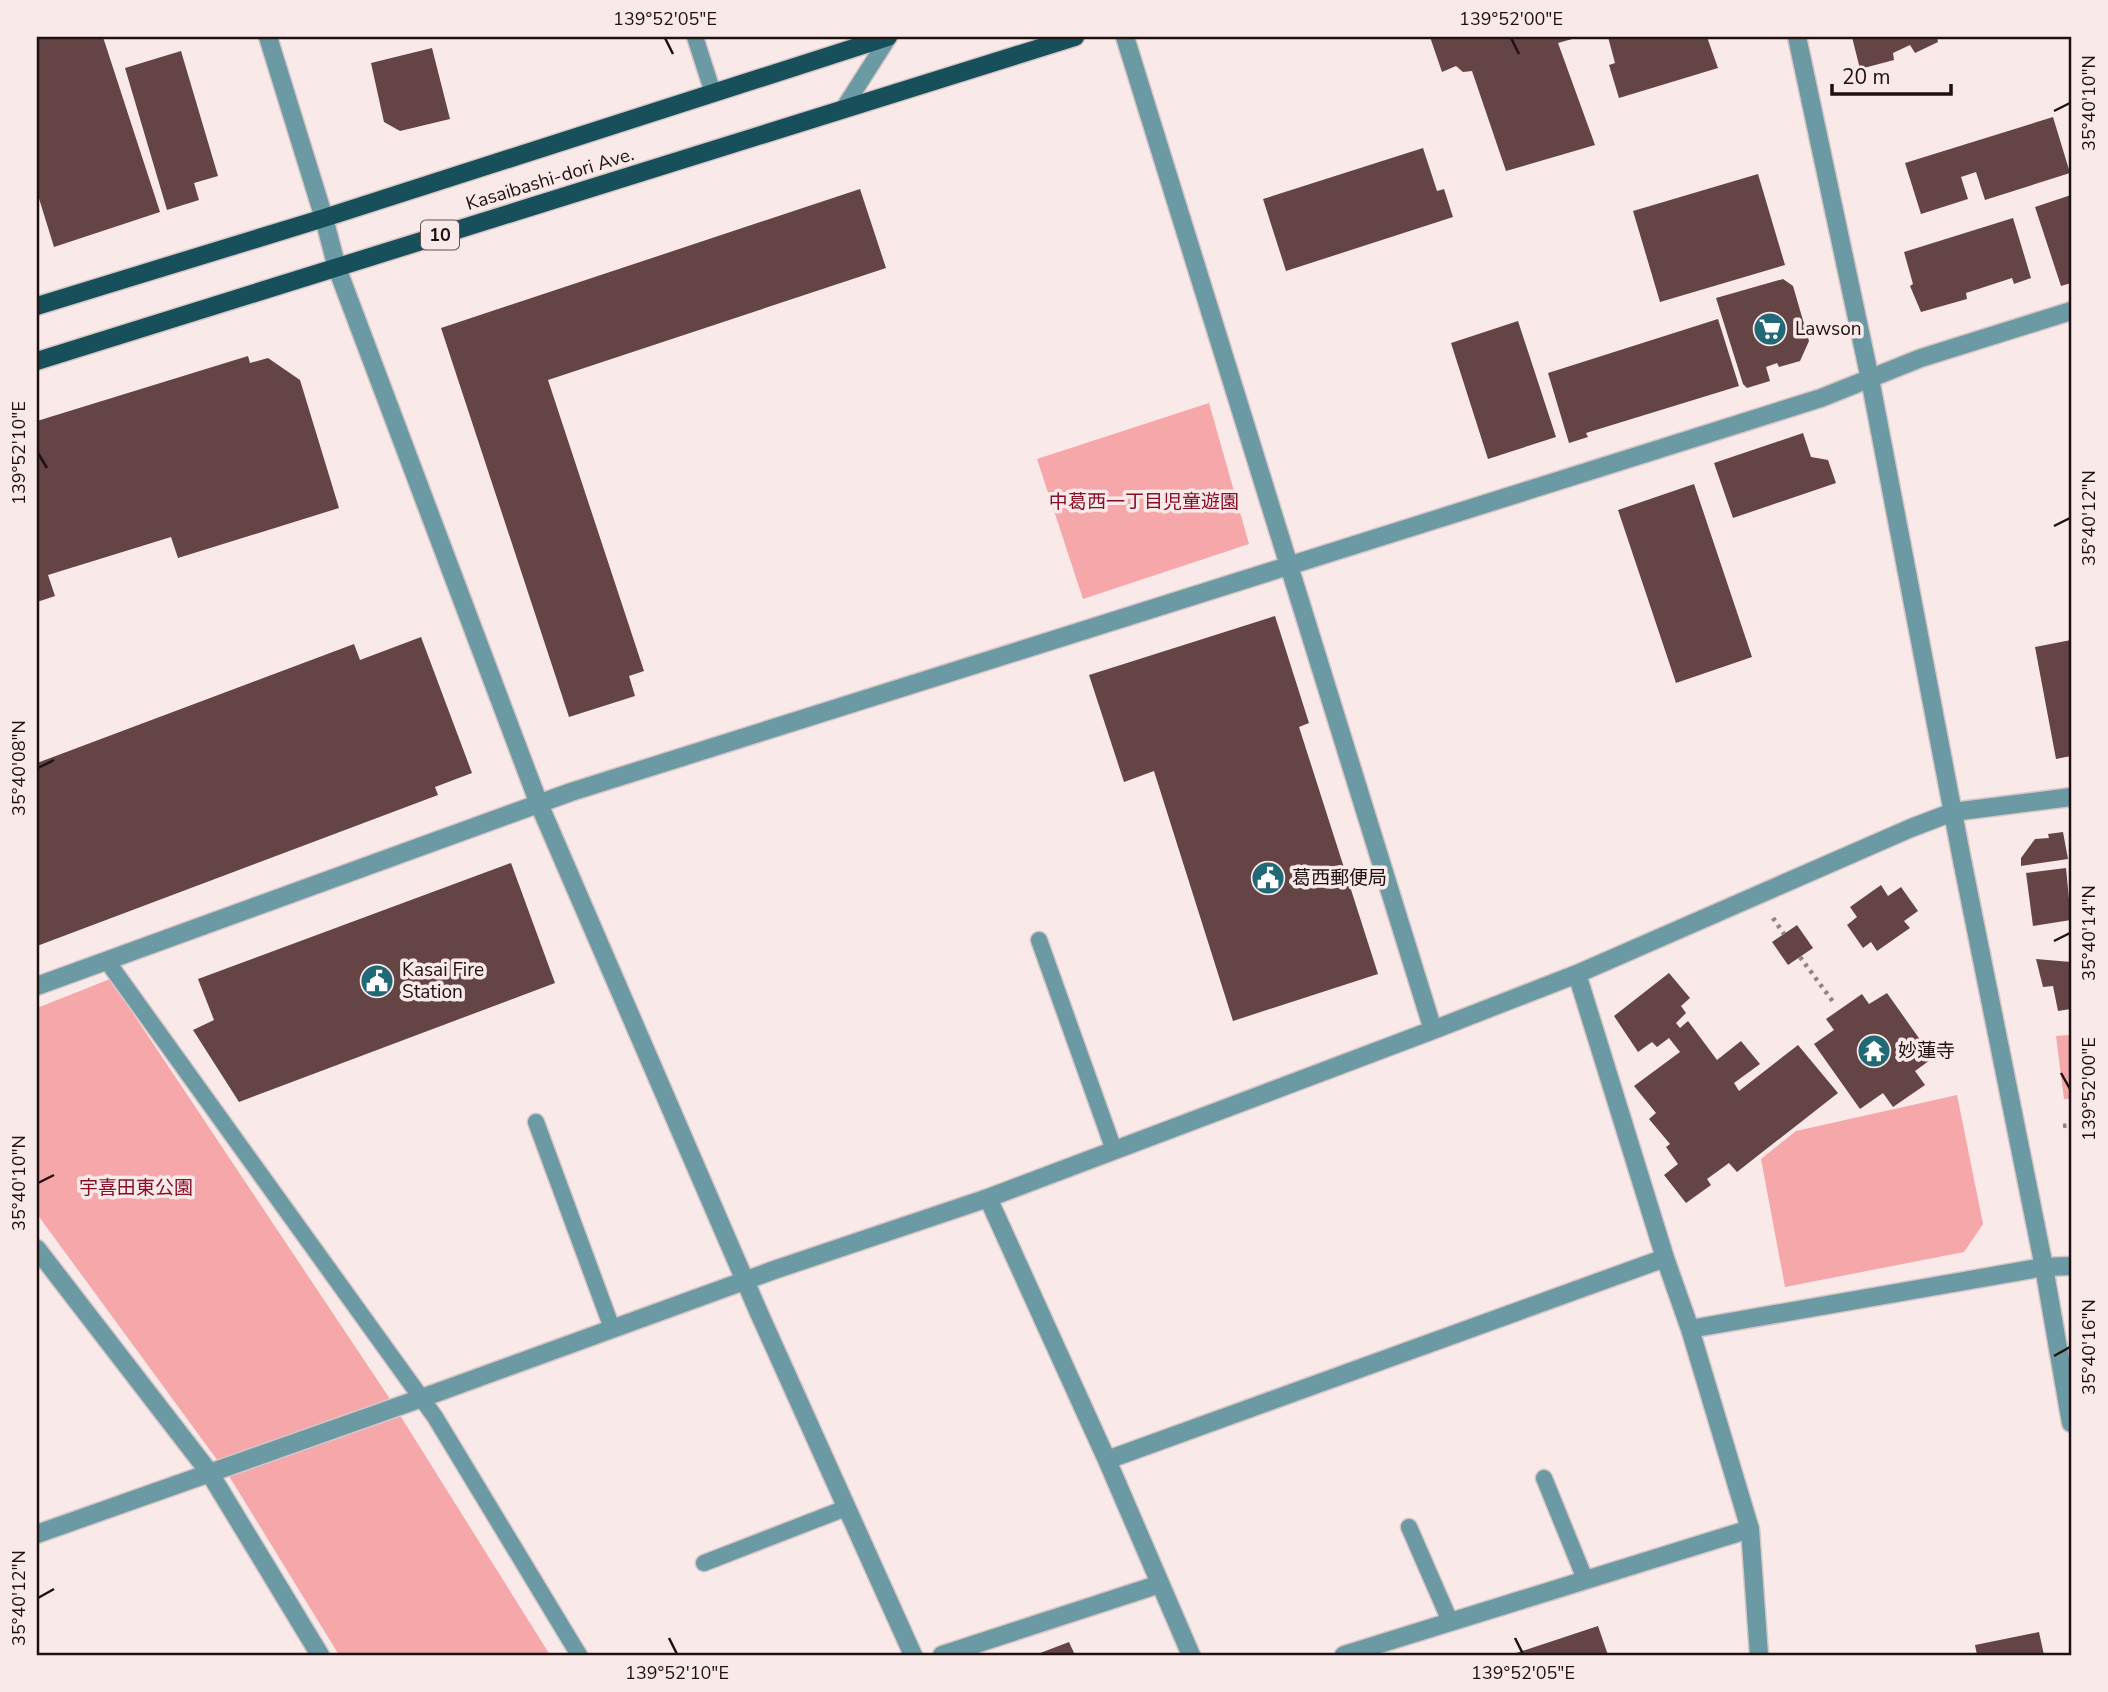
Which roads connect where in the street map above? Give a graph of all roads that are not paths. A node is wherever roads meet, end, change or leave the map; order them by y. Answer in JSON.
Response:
{"nodes":[{"id":1,"x":268,"y":37,"type":"edge"},
{"id":2,"x":695,"y":37,"type":"edge"},
{"id":3,"x":888,"y":37,"type":"edge"},
{"id":4,"x":1075,"y":37,"type":"edge"},
{"id":5,"x":1125,"y":37,"type":"edge"},
{"id":6,"x":1797,"y":37,"type":"edge"},
{"id":7,"x":713,"y":93,"type":"junction"},
{"id":8,"x":843,"y":109,"type":"junction"},
{"id":9,"x":324,"y":218,"type":"junction"},
{"id":10,"x":337,"y":268,"type":"junction"},
{"id":11,"x":37,"y":306,"type":"edge"},
{"id":12,"x":2071,"y":310,"type":"edge"},
{"id":13,"x":37,"y":360,"type":"edge"},
{"id":14,"x":1870,"y":379,"type":"junction"},
{"id":15,"x":1290,"y":566,"type":"junction"},
{"id":16,"x":2071,"y":797,"type":"edge"},
{"id":17,"x":539,"y":804,"type":"junction"},
{"id":18,"x":1953,"y":812,"type":"junction"},
{"id":19,"x":1039,"y":940,"type":"dead end"},
{"id":20,"x":107,"y":961,"type":"junction"},
{"id":21,"x":1577,"y":974,"type":"junction"},
{"id":22,"x":37,"y":986,"type":"edge"},
{"id":23,"x":1433,"y":1030,"type":"junction"},
{"id":24,"x":536,"y":1122,"type":"dead end"},
{"id":25,"x":1114,"y":1150,"type":"junction"},
{"id":26,"x":988,"y":1198,"type":"junction"},
{"id":27,"x":38,"y":1254,"type":"edge"},
{"id":28,"x":1665,"y":1258,"type":"junction"},
{"id":29,"x":2071,"y":1266,"type":"edge"},
{"id":30,"x":2044,"y":1267,"type":"junction"},
{"id":31,"x":745,"y":1281,"type":"junction"},
{"id":32,"x":612,"y":1328,"type":"junction"},
{"id":33,"x":1690,"y":1329,"type":"junction"},
{"id":34,"x":422,"y":1398,"type":"junction"},
{"id":35,"x":2071,"y":1423,"type":"edge"},
{"id":36,"x":1107,"y":1460,"type":"junction"},
{"id":37,"x":209,"y":1472,"type":"junction"},
{"id":38,"x":1544,"y":1478,"type":"dead end"},
{"id":39,"x":846,"y":1508,"type":"junction"},
{"id":40,"x":1409,"y":1527,"type":"dead end"},
{"id":41,"x":1750,"y":1529,"type":"junction"},
{"id":42,"x":37,"y":1534,"type":"edge"},
{"id":43,"x":704,"y":1563,"type":"dead end"},
{"id":44,"x":1585,"y":1579,"type":"junction"},
{"id":45,"x":1160,"y":1584,"type":"junction"},
{"id":46,"x":1450,"y":1621,"type":"junction"},
{"id":47,"x":320,"y":1655,"type":"edge"},
{"id":48,"x":579,"y":1655,"type":"edge"},
{"id":49,"x":913,"y":1655,"type":"edge"},
{"id":50,"x":942,"y":1655,"type":"edge"},
{"id":51,"x":1191,"y":1655,"type":"edge"},
{"id":52,"x":1344,"y":1655,"type":"edge"},
{"id":53,"x":1759,"y":1655,"type":"edge"}],
"edges":[{"from":1,"to":9,"type":"street"},
{"from":2,"to":7,"type":"lane"},
{"from":3,"to":7,"type":"main road","name":"Kasaibashi-dori Ave."},
{"from":3,"to":8,"type":"lane"},
{"from":4,"to":8,"type":"main road","name":"Kasaibashi-dori Ave.","number":"10"},
{"from":5,"to":15,"type":"street"},
{"from":6,"to":14,"type":"street"},
{"from":7,"to":9,"type":"main road","name":"Kasaibashi-dori Ave."},
{"from":8,"to":10,"type":"main road","name":"Kasaibashi-dori Ave.","number":"10"},
{"from":9,"to":10,"type":"street"},
{"from":9,"to":11,"type":"main road","name":"Kasaibashi-dori Ave."},
{"from":10,"to":13,"type":"main road","name":"Kasaibashi-dori Ave.","number":"10"},
{"from":10,"to":17,"type":"street"},
{"from":12,"to":14,"type":"street"},
{"from":14,"to":15,"type":"street"},
{"from":14,"to":18,"type":"street"},
{"from":15,"to":17,"type":"street"},
{"from":15,"to":23,"type":"street"},
{"from":16,"to":18,"type":"street"},
{"from":17,"to":20,"type":"street"},
{"from":17,"to":31,"type":"street"},
{"from":18,"to":21,"type":"street"},
{"from":18,"to":30,"type":"street"},
{"from":19,"to":25,"type":"lane"},
{"from":20,"to":22,"type":"street"},
{"from":20,"to":34,"type":"lane"},
{"from":21,"to":23,"type":"street"},
{"from":21,"to":28,"type":"street"},
{"from":23,"to":25,"type":"street"},
{"from":24,"to":32,"type":"lane"},
{"from":25,"to":26,"type":"street"},
{"from":26,"to":31,"type":"street"},
{"from":26,"to":36,"type":"street"},
{"from":27,"to":37,"type":"street"},
{"from":28,"to":33,"type":"street"},
{"from":28,"to":36,"type":"street"},
{"from":29,"to":30,"type":"street"},
{"from":30,"to":33,"type":"street"},
{"from":30,"to":35,"type":"street"},
{"from":31,"to":32,"type":"street"},
{"from":31,"to":39,"type":"street"},
{"from":32,"to":34,"type":"street"},
{"from":33,"to":41,"type":"street"},
{"from":34,"to":37,"type":"street"},
{"from":34,"to":48,"type":"lane"},
{"from":36,"to":45,"type":"street"},
{"from":37,"to":42,"type":"street"},
{"from":37,"to":47,"type":"street"},
{"from":38,"to":44,"type":"lane"},
{"from":39,"to":43,"type":"lane"},
{"from":39,"to":49,"type":"street"},
{"from":40,"to":46,"type":"lane"},
{"from":41,"to":44,"type":"street"},
{"from":41,"to":53,"type":"street"},
{"from":44,"to":46,"type":"street"},
{"from":45,"to":50,"type":"street"},
{"from":45,"to":51,"type":"street"},
{"from":46,"to":52,"type":"street"}]}
